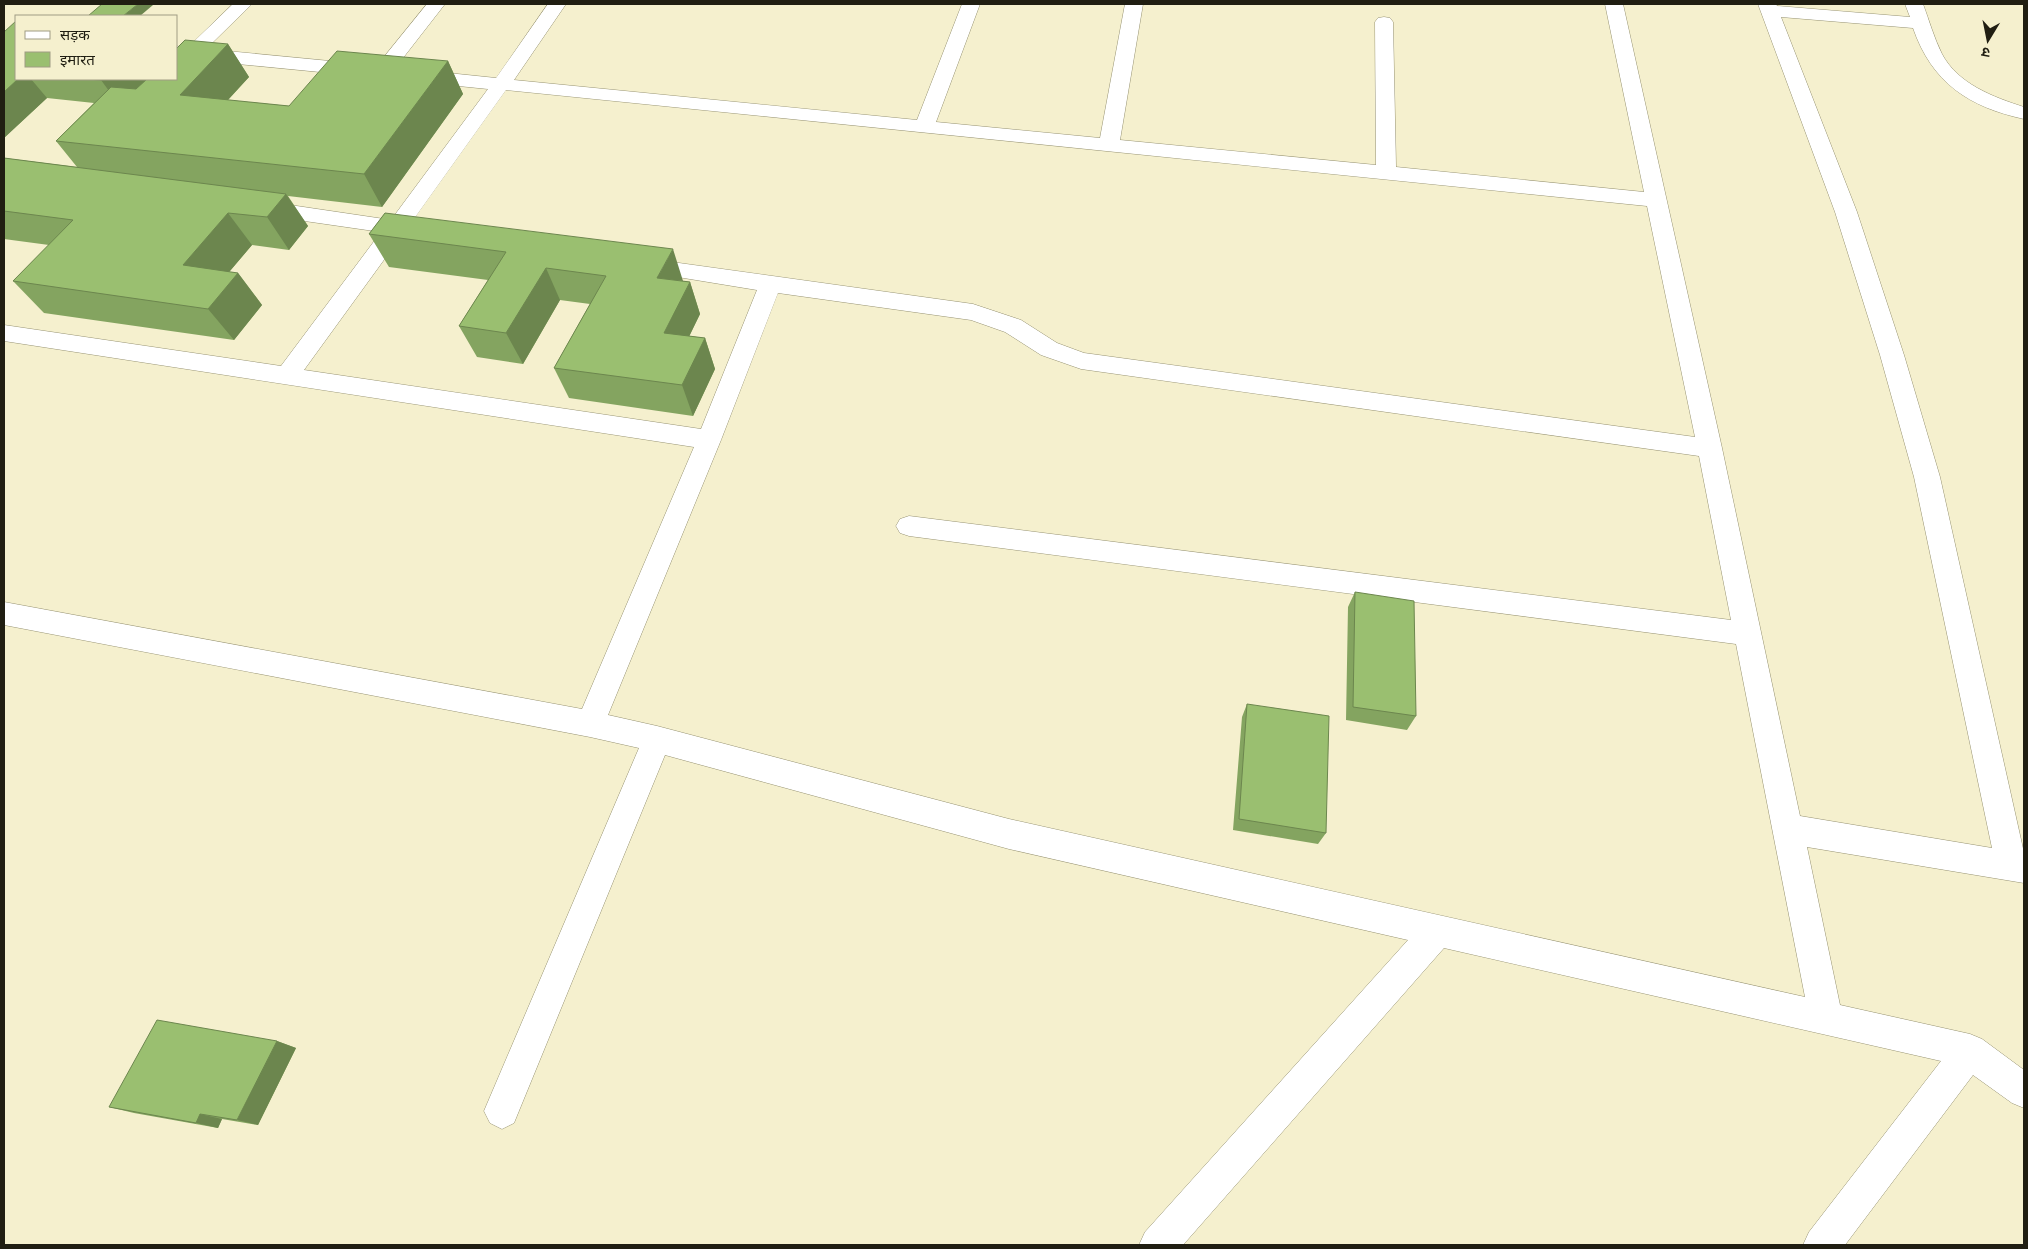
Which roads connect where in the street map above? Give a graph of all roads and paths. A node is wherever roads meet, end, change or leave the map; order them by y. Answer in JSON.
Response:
{"nodes":[{"id":1,"x":243,"y":4,"type":"edge"},
{"id":2,"x":436,"y":4,"type":"edge"},
{"id":3,"x":557,"y":4,"type":"edge"},
{"id":4,"x":971,"y":4,"type":"edge"},
{"id":5,"x":1134,"y":4,"type":"edge"},
{"id":6,"x":1614,"y":4,"type":"edge"},
{"id":7,"x":1914,"y":4,"type":"edge"},
{"id":8,"x":1769,"y":7,"type":"edge"},
{"id":9,"x":1384,"y":22,"type":"dead end"},
{"id":10,"x":1921,"y":23,"type":"junction"},
{"id":11,"x":184,"y":52,"type":"edge"},
{"id":12,"x":382,"y":72,"type":"junction"},
{"id":13,"x":502,"y":84,"type":"junction"},
{"id":14,"x":2024,"y":113,"type":"edge"},
{"id":15,"x":924,"y":127,"type":"junction"},
{"id":16,"x":1109,"y":145,"type":"junction"},
{"id":17,"x":1386,"y":173,"type":"junction"},
{"id":18,"x":1656,"y":200,"type":"junction"},
{"id":19,"x":238,"y":205,"type":"edge"},
{"id":20,"x":395,"y":227,"type":"junction"},
{"id":21,"x":434,"y":233,"type":"edge"},
{"id":22,"x":622,"y":262,"type":"edge"},
{"id":23,"x":770,"y":284,"type":"junction"},
{"id":24,"x":4,"y":333,"type":"edge"},
{"id":25,"x":288,"y":376,"type":"junction"},
{"id":26,"x":709,"y":440,"type":"junction"},
{"id":27,"x":1710,"y":448,"type":"junction"},
{"id":28,"x":909,"y":526,"type":"dead end"},
{"id":29,"x":4,"y":613,"type":"edge"},
{"id":30,"x":1748,"y":634,"type":"junction"},
{"id":31,"x":590,"y":724,"type":"junction"},
{"id":32,"x":658,"y":739,"type":"junction"},
{"id":33,"x":1788,"y":829,"type":"junction"},
{"id":34,"x":2018,"y":866,"type":"edge"},
{"id":35,"x":1438,"y":931,"type":"junction"},
{"id":36,"x":1826,"y":1018,"type":"junction"},
{"id":37,"x":1970,"y":1050,"type":"junction"},
{"id":38,"x":2024,"y":1091,"type":"edge"},
{"id":39,"x":502,"y":1111,"type":"dead end"},
{"id":40,"x":1158,"y":1245,"type":"edge"},
{"id":41,"x":1822,"y":1245,"type":"edge"}],
"edges":[{"from":1,"to":11,"type":"street"},
{"from":2,"to":12,"type":"street"},
{"from":3,"to":13,"type":"street"},
{"from":4,"to":15,"type":"street"},
{"from":5,"to":16,"type":"street"},
{"from":6,"to":18,"type":"street"},
{"from":7,"to":10,"type":"street"},
{"from":8,"to":10,"type":"street"},
{"from":8,"to":34,"type":"street"},
{"from":9,"to":17,"type":"street"},
{"from":10,"to":14,"type":"street"},
{"from":11,"to":12,"type":"street"},
{"from":12,"to":13,"type":"street"},
{"from":13,"to":15,"type":"street"},
{"from":13,"to":20,"type":"street"},
{"from":15,"to":16,"type":"street"},
{"from":16,"to":17,"type":"street"},
{"from":17,"to":18,"type":"street"},
{"from":18,"to":27,"type":"street"},
{"from":19,"to":20,"type":"street"},
{"from":20,"to":21,"type":"street"},
{"from":20,"to":25,"type":"street"},
{"from":22,"to":23,"type":"street"},
{"from":23,"to":26,"type":"street"},
{"from":23,"to":27,"type":"street"},
{"from":24,"to":25,"type":"street"},
{"from":25,"to":26,"type":"street"},
{"from":26,"to":31,"type":"street"},
{"from":27,"to":30,"type":"street"},
{"from":28,"to":30,"type":"street"},
{"from":29,"to":31,"type":"street"},
{"from":30,"to":33,"type":"street"},
{"from":31,"to":32,"type":"street"},
{"from":32,"to":35,"type":"street"},
{"from":32,"to":39,"type":"street"},
{"from":33,"to":34,"type":"street"},
{"from":33,"to":36,"type":"street"},
{"from":35,"to":36,"type":"street"},
{"from":35,"to":40,"type":"street"},
{"from":36,"to":37,"type":"street"},
{"from":37,"to":38,"type":"street"},
{"from":37,"to":41,"type":"street"}]}
